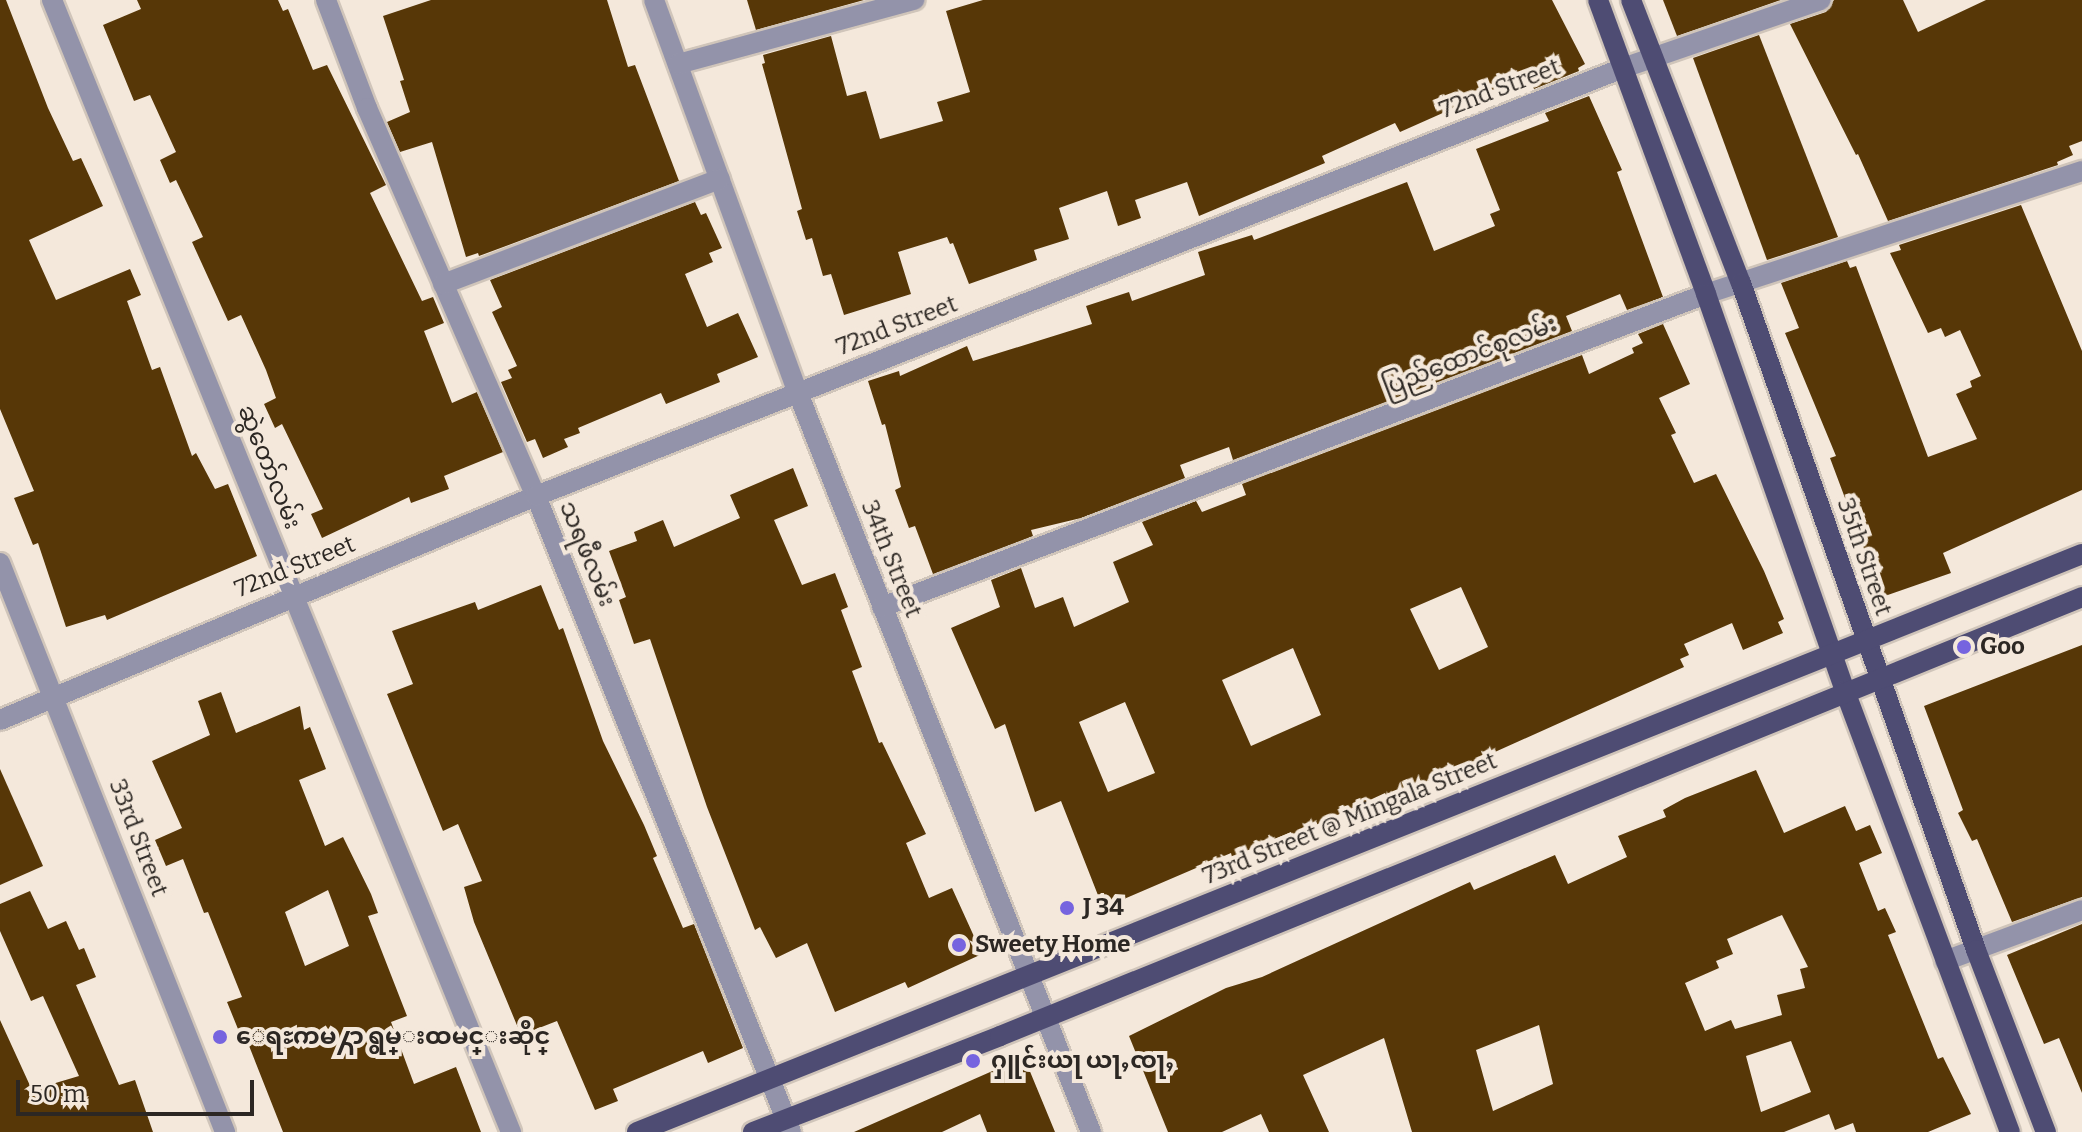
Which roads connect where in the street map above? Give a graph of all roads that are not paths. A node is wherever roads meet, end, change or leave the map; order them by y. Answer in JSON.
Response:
{"nodes":[{"id":1,"x":52,"y":0,"type":"edge"},
{"id":2,"x":326,"y":0,"type":"edge"},
{"id":3,"x":654,"y":0,"type":"edge"},
{"id":4,"x":914,"y":0,"type":"edge"},
{"id":5,"x":1598,"y":0,"type":"edge"},
{"id":6,"x":1631,"y":0,"type":"edge"},
{"id":7,"x":1821,"y":0,"type":"edge"},
{"id":8,"x":1652,"y":57,"type":"junction"},
{"id":9,"x":678,"y":64,"type":"junction"},
{"id":10,"x":1623,"y":68,"type":"junction"},
{"id":11,"x":2082,"y":171,"type":"edge"},
{"id":12,"x":720,"y":179,"type":"junction"},
{"id":13,"x":1741,"y":283,"type":"junction"},
{"id":14,"x":443,"y":284,"type":"junction"},
{"id":15,"x":1706,"y":294,"type":"junction"},
{"id":16,"x":798,"y":393,"type":"junction"},
{"id":17,"x":536,"y":496,"type":"junction"},
{"id":18,"x":2082,"y":554,"type":"edge"},
{"id":19,"x":0,"y":563,"type":"edge"},
{"id":20,"x":293,"y":596,"type":"junction"},
{"id":21,"x":2082,"y":597,"type":"edge"},
{"id":22,"x":882,"y":607,"type":"junction"},
{"id":23,"x":1865,"y":639,"type":"junction"},
{"id":24,"x":1831,"y":653,"type":"junction"},
{"id":25,"x":1878,"y":677,"type":"junction"},
{"id":26,"x":1845,"y":691,"type":"junction"},
{"id":27,"x":55,"y":695,"type":"junction"},
{"id":28,"x":0,"y":720,"type":"edge"},
{"id":29,"x":2082,"y":910,"type":"edge"},
{"id":30,"x":1976,"y":950,"type":"junction"},
{"id":31,"x":1945,"y":961,"type":"junction"},
{"id":32,"x":1029,"y":976,"type":"junction"},
{"id":33,"x":1045,"y":1016,"type":"junction"},
{"id":34,"x":769,"y":1078,"type":"junction"},
{"id":35,"x":788,"y":1126,"type":"edge"},
{"id":36,"x":225,"y":1132,"type":"edge"},
{"id":37,"x":511,"y":1132,"type":"edge"},
{"id":38,"x":637,"y":1132,"type":"edge"},
{"id":39,"x":753,"y":1132,"type":"edge"},
{"id":40,"x":1091,"y":1132,"type":"edge"},
{"id":41,"x":2010,"y":1132,"type":"edge"},
{"id":42,"x":2046,"y":1132,"type":"edge"}],
"edges":[{"from":1,"to":20,"type":"street","name":"ဆွဲတော်လမ်း"},
{"from":2,"to":14,"type":"street","name":"သရဖီလမ်း"},
{"from":3,"to":9,"type":"street","name":"34th Street"},
{"from":4,"to":9,"type":"street"},
{"from":5,"to":10,"type":"main road"},
{"from":6,"to":8,"type":"main road","name":"35th Street"},
{"from":7,"to":8,"type":"street","name":"72nd Street"},
{"from":8,"to":10,"type":"street","name":"72nd Street"},
{"from":8,"to":13,"type":"main road","name":"35th Street"},
{"from":9,"to":12,"type":"street","name":"34th Street"},
{"from":10,"to":15,"type":"main road"},
{"from":10,"to":16,"type":"street","name":"72nd Street"},
{"from":11,"to":13,"type":"street","name":"ပြည်ထောင်စုလမ်း"},
{"from":12,"to":14,"type":"street"},
{"from":12,"to":16,"type":"street","name":"34th Street"},
{"from":13,"to":15,"type":"street","name":"ပြည်ထောင်စုလမ်း"},
{"from":13,"to":23,"type":"main road","name":"35th Street"},
{"from":14,"to":17,"type":"street","name":"သရဖီလမ်း"},
{"from":15,"to":22,"type":"street","name":"ပြည်ထောင်စုလမ်း"},
{"from":15,"to":24,"type":"main road"},
{"from":16,"to":17,"type":"street","name":"72nd Street"},
{"from":16,"to":22,"type":"street","name":"34th Street"},
{"from":17,"to":20,"type":"street","name":"72nd Street"},
{"from":17,"to":34,"type":"street","name":"သရဖီလမ်း"},
{"from":18,"to":23,"type":"main road","name":"73rd Street @ Mingala Street"},
{"from":19,"to":27,"type":"street","name":"33rd Street"},
{"from":20,"to":27,"type":"street","name":"72nd Street"},
{"from":20,"to":37,"type":"street","name":"ဆွဲတော်လမ်း"},
{"from":21,"to":25,"type":"main road"},
{"from":22,"to":32,"type":"street","name":"34th Street"},
{"from":23,"to":24,"type":"main road","name":"73rd Street @ Mingala Street"},
{"from":23,"to":25,"type":"main road","name":"35th Street"},
{"from":24,"to":26,"type":"main road"},
{"from":24,"to":32,"type":"main road","name":"73rd Street @ Mingala Street"},
{"from":25,"to":26,"type":"main road"},
{"from":25,"to":30,"type":"main road","name":"35th Street"},
{"from":26,"to":31,"type":"main road"},
{"from":26,"to":33,"type":"main road"},
{"from":27,"to":28,"type":"street","name":"72nd Street"},
{"from":27,"to":36,"type":"street","name":"33rd Street"},
{"from":29,"to":30,"type":"street"},
{"from":30,"to":31,"type":"street"},
{"from":30,"to":42,"type":"main road","name":"35th Street"},
{"from":31,"to":41,"type":"main road"},
{"from":32,"to":33,"type":"street","name":"34th Street"},
{"from":32,"to":34,"type":"main road","name":"73rd Street @ Mingala Street"},
{"from":33,"to":35,"type":"main road"},
{"from":33,"to":40,"type":"street","name":"34th Street"},
{"from":34,"to":35,"type":"street","name":"သရဖီလမ်း"},
{"from":34,"to":38,"type":"main road","name":"73rd Street @ Mingala Street"},
{"from":35,"to":39,"type":"main road"}]}
